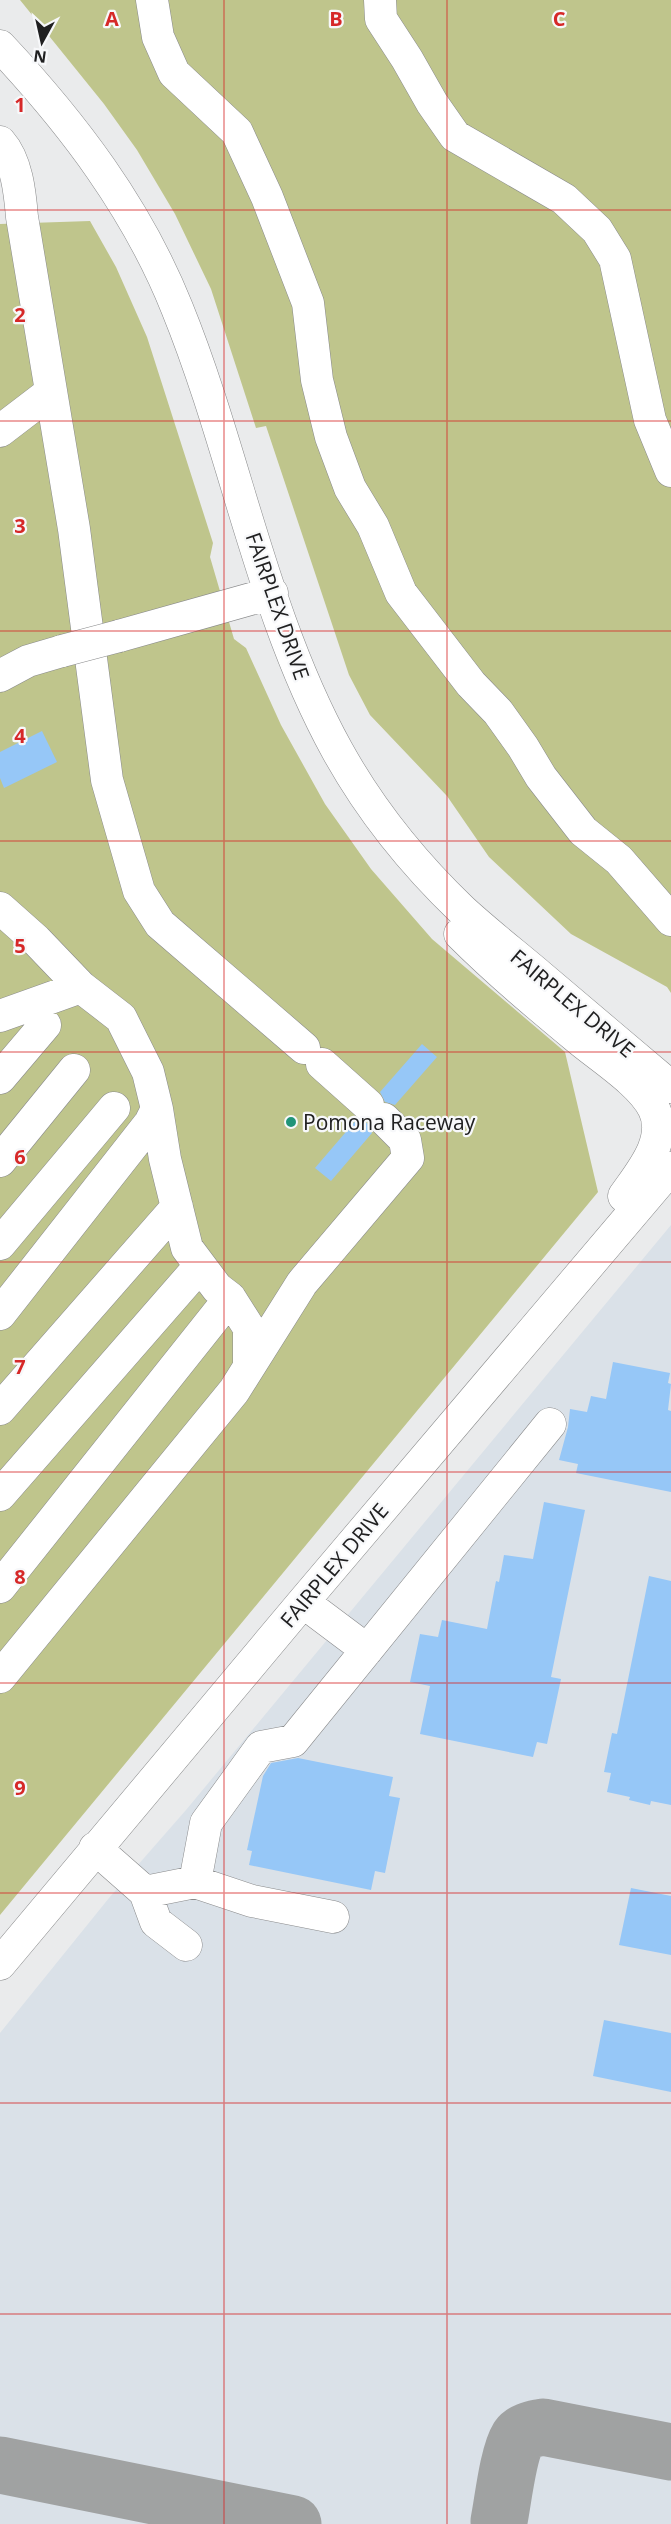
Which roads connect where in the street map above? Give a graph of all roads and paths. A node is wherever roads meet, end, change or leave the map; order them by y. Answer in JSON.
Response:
{"nodes":[{"id":1,"x":152,"y":0,"type":"edge"},
{"id":2,"x":380,"y":0,"type":"edge"},
{"id":3,"x":0,"y":46,"type":"edge"},
{"id":4,"x":0,"y":142,"type":"edge"},
{"id":5,"x":51,"y":392,"type":"junction"},
{"id":6,"x":0,"y":431,"type":"edge"},
{"id":7,"x":671,"y":471,"type":"edge"},
{"id":8,"x":272,"y":593,"type":"junction"},
{"id":9,"x":0,"y":676,"type":"edge"},
{"id":10,"x":304,"y":682,"type":"junction"},
{"id":11,"x":0,"y":908,"type":"edge"},
{"id":12,"x":671,"y":920,"type":"edge"},
{"id":13,"x":81,"y":987,"type":"junction"},
{"id":14,"x":0,"y":1016,"type":"edge"},
{"id":15,"x":45,"y":1025,"type":"dead end"},
{"id":16,"x":74,"y":1071,"type":"dead end"},
{"id":17,"x":0,"y":1078,"type":"edge"},
{"id":18,"x":671,"y":1087,"type":"edge"},
{"id":19,"x":114,"y":1108,"type":"dead end"},
{"id":20,"x":157,"y":1109,"type":"junction"},
{"id":21,"x":0,"y":1161,"type":"edge"},
{"id":22,"x":671,"y":1168,"type":"edge"},
{"id":23,"x":177,"y":1207,"type":"junction"},
{"id":24,"x":0,"y":1244,"type":"edge"},
{"id":25,"x":200,"y":1266,"type":"junction"},
{"id":26,"x":562,"y":1296,"type":"junction"},
{"id":27,"x":230,"y":1298,"type":"junction"},
{"id":28,"x":0,"y":1314,"type":"edge"},
{"id":29,"x":249,"y":1368,"type":"junction"},
{"id":30,"x":0,"y":1409,"type":"edge"},
{"id":31,"x":550,"y":1424,"type":"dead end"},
{"id":32,"x":0,"y":1495,"type":"edge"},
{"id":33,"x":0,"y":1587,"type":"edge"},
{"id":34,"x":303,"y":1602,"type":"junction"},
{"id":35,"x":367,"y":1650,"type":"junction"},
{"id":36,"x":0,"y":1677,"type":"edge"},
{"id":37,"x":96,"y":1848,"type":"junction"},
{"id":38,"x":195,"y":1882,"type":"junction"},
{"id":39,"x":145,"y":1892,"type":"junction"},
{"id":40,"x":333,"y":1917,"type":"dead end"},
{"id":41,"x":186,"y":1945,"type":"dead end"},
{"id":42,"x":0,"y":1964,"type":"edge"}],
"edges":[{"from":1,"to":12,"type":"street"},
{"from":2,"to":7,"type":"street"},
{"from":3,"to":8,"type":"street","name":"FAIRPLEX DRIVE"},
{"from":4,"to":5,"type":"street"},
{"from":5,"to":6,"type":"street"},
{"from":5,"to":29,"type":"street"},
{"from":8,"to":9,"type":"street","bridge":true},
{"from":8,"to":10,"type":"street","name":"FAIRPLEX DRIVE"},
{"from":10,"to":18,"type":"street","name":"FAIRPLEX DRIVE"},
{"from":10,"to":26,"type":"street"},
{"from":11,"to":13,"type":"street"},
{"from":13,"to":14,"type":"street"},
{"from":13,"to":20,"type":"street"},
{"from":15,"to":17,"type":"street"},
{"from":16,"to":21,"type":"street"},
{"from":19,"to":24,"type":"street"},
{"from":20,"to":23,"type":"street"},
{"from":20,"to":28,"type":"street"},
{"from":22,"to":26,"type":"street","name":"FAIRPLEX DRIVE"},
{"from":23,"to":25,"type":"street"},
{"from":23,"to":30,"type":"street"},
{"from":25,"to":27,"type":"street"},
{"from":25,"to":32,"type":"street"},
{"from":26,"to":34,"type":"street","name":"FAIRPLEX DRIVE"},
{"from":27,"to":29,"type":"street"},
{"from":27,"to":33,"type":"street"},
{"from":29,"to":36,"type":"street"},
{"from":31,"to":35,"type":"street"},
{"from":34,"to":35,"type":"street"},
{"from":34,"to":37,"type":"street","name":"FAIRPLEX DRIVE"},
{"from":35,"to":38,"type":"street"},
{"from":37,"to":39,"type":"street"},
{"from":37,"to":42,"type":"street","name":"FAIRPLEX DRIVE"},
{"from":38,"to":39,"type":"street"},
{"from":38,"to":40,"type":"street"},
{"from":39,"to":41,"type":"street"}]}
